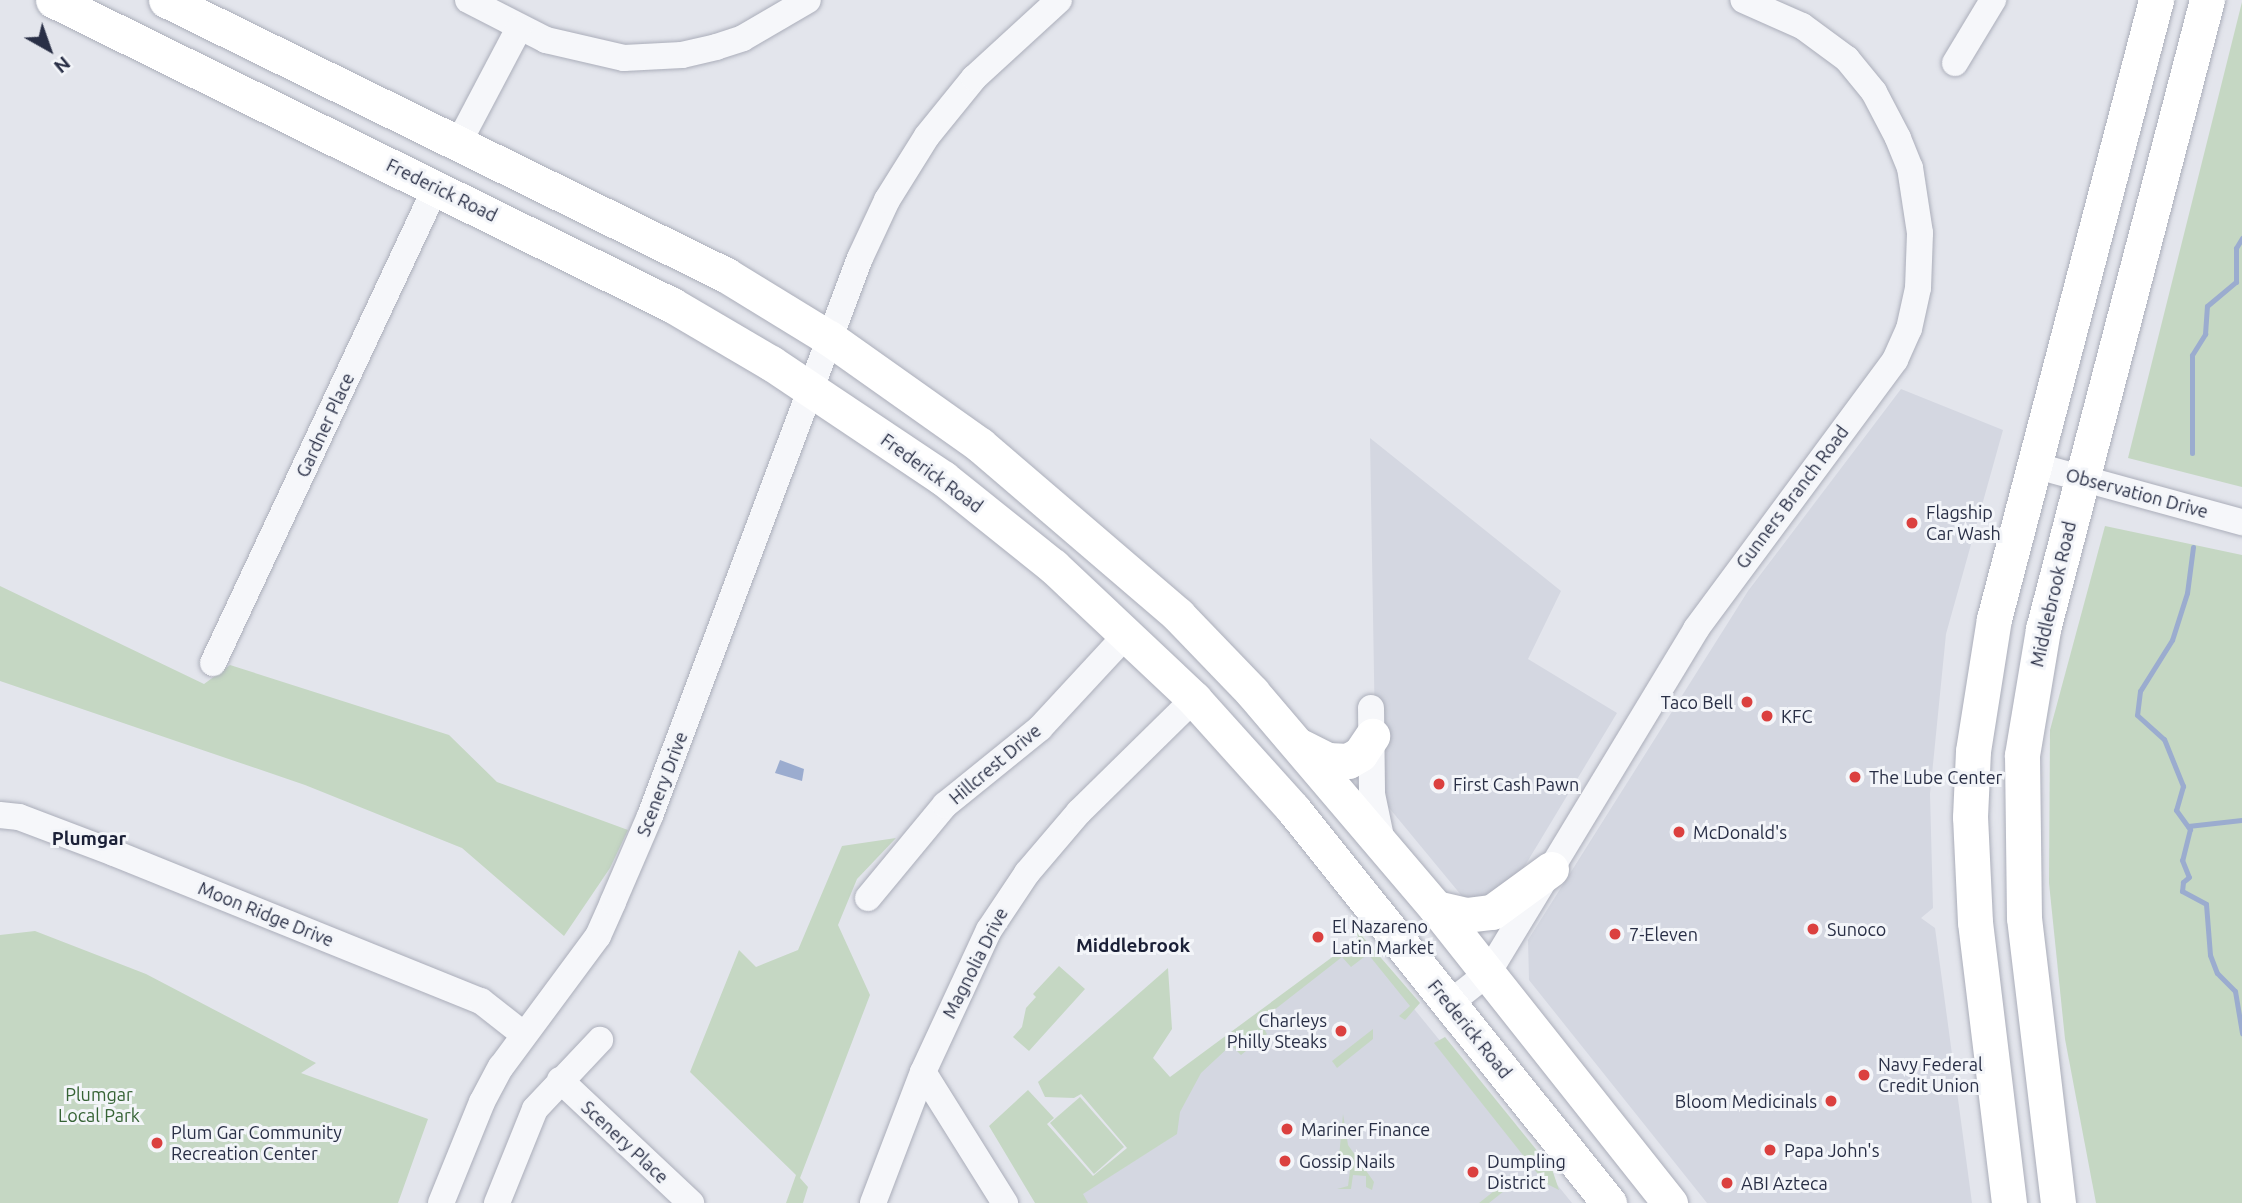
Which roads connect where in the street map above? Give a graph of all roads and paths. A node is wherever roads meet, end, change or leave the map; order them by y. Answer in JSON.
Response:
{"nodes":[{"id":1,"x":53,"y":0,"type":"edge"},
{"id":2,"x":166,"y":0,"type":"edge"},
{"id":3,"x":468,"y":0,"type":"edge"},
{"id":4,"x":808,"y":0,"type":"edge"},
{"id":5,"x":1059,"y":0,"type":"edge"},
{"id":6,"x":1744,"y":0,"type":"edge"},
{"id":7,"x":1993,"y":0,"type":"edge"},
{"id":8,"x":2156,"y":0,"type":"edge"},
{"id":9,"x":2207,"y":0,"type":"edge"},
{"id":10,"x":1779,"y":7,"type":"edge"},
{"id":11,"x":519,"y":28,"type":"junction"},
{"id":12,"x":1955,"y":62,"type":"dead end"},
{"id":13,"x":459,"y":142,"type":"junction"},
{"id":14,"x":436,"y":187,"type":"junction"},
{"id":15,"x":829,"y":338,"type":"junction"},
{"id":16,"x":811,"y":389,"type":"junction"},
{"id":17,"x":2033,"y":466,"type":"junction"},
{"id":18,"x":2080,"y":478,"type":"junction"},
{"id":19,"x":2242,"y":522,"type":"edge"},
{"id":20,"x":1127,"y":634,"type":"junction"},
{"id":21,"x":213,"y":663,"type":"dead end"},
{"id":22,"x":1194,"y":699,"type":"junction"},
{"id":23,"x":1371,"y":722,"type":"joint"},
{"id":24,"x":1301,"y":746,"type":"junction"},
{"id":25,"x":0,"y":815,"type":"edge"},
{"id":26,"x":1383,"y":844,"type":"junction"},
{"id":27,"x":1551,"y":869,"type":"junction"},
{"id":28,"x":867,"y":898,"type":"dead end"},
{"id":29,"x":1436,"y":908,"type":"junction"},
{"id":30,"x":1488,"y":973,"type":"junction"},
{"id":31,"x":1450,"y":1003,"type":"junction"},
{"id":32,"x":523,"y":1034,"type":"junction"},
{"id":33,"x":600,"y":1040,"type":"dead end"},
{"id":34,"x":923,"y":1072,"type":"junction"},
{"id":35,"x":560,"y":1080,"type":"junction"},
{"id":36,"x":441,"y":1203,"type":"edge"},
{"id":37,"x":497,"y":1203,"type":"edge"},
{"id":38,"x":691,"y":1203,"type":"edge"},
{"id":39,"x":873,"y":1203,"type":"edge"},
{"id":40,"x":1005,"y":1203,"type":"edge"},
{"id":41,"x":1609,"y":1203,"type":"edge"},
{"id":42,"x":1670,"y":1203,"type":"edge"},
{"id":43,"x":2009,"y":1203,"type":"edge"},
{"id":44,"x":2059,"y":1203,"type":"edge"}],
"edges":[{"from":1,"to":14,"type":"main road","name":"Frederick Road"},
{"from":2,"to":13,"type":"main road"},
{"from":3,"to":11,"type":"street"},
{"from":4,"to":11,"type":"street"},
{"from":5,"to":15,"type":"street"},
{"from":6,"to":10,"type":"street","name":"Gunners Branch Road"},
{"from":7,"to":12,"type":"street"},
{"from":8,"to":17,"type":"main road"},
{"from":9,"to":18,"type":"main road","name":"Middlebrook Road"},
{"from":10,"to":27,"type":"street","name":"Gunners Branch Road"},
{"from":11,"to":13,"type":"street"},
{"from":13,"to":15,"type":"main road"},
{"from":14,"to":16,"type":"main road","name":"Frederick Road"},
{"from":14,"to":21,"type":"street","name":"Gardner Place"},
{"from":15,"to":16,"type":"street","name":"Scenery Drive"},
{"from":15,"to":24,"type":"main road"},
{"from":16,"to":20,"type":"main road","name":"Frederick Road"},
{"from":16,"to":32,"type":"street","name":"Scenery Drive"},
{"from":17,"to":18,"type":"street","name":"Observation Drive"},
{"from":17,"to":43,"type":"main road"},
{"from":18,"to":19,"type":"street","name":"Observation Drive"},
{"from":18,"to":44,"type":"main road","name":"Middlebrook Road"},
{"from":20,"to":22,"type":"main road","name":"Frederick Road"},
{"from":20,"to":28,"type":"street","name":"Hillcrest Drive"},
{"from":22,"to":31,"type":"main road","name":"Frederick Road"},
{"from":22,"to":34,"type":"street","name":"Magnolia Drive"},
{"from":23,"to":24,"type":"main road"},
{"from":23,"to":26,"type":"street"},
{"from":24,"to":26,"type":"main road"},
{"from":25,"to":32,"type":"street","name":"Moon Ridge Drive"},
{"from":26,"to":29,"type":"main road"},
{"from":27,"to":29,"type":"main road"},
{"from":27,"to":30,"type":"street","name":"Gunners Branch Road"},
{"from":29,"to":30,"type":"main road"},
{"from":30,"to":31,"type":"street","name":"Gunners Branch Road"},
{"from":30,"to":42,"type":"main road"},
{"from":31,"to":41,"type":"main road","name":"Frederick Road"},
{"from":32,"to":36,"type":"street","name":"Scenery Drive"},
{"from":33,"to":35,"type":"street"},
{"from":34,"to":39,"type":"street","name":"Magnolia Drive"},
{"from":34,"to":40,"type":"street"},
{"from":35,"to":37,"type":"street"},
{"from":35,"to":38,"type":"street","name":"Scenery Place"}]}
